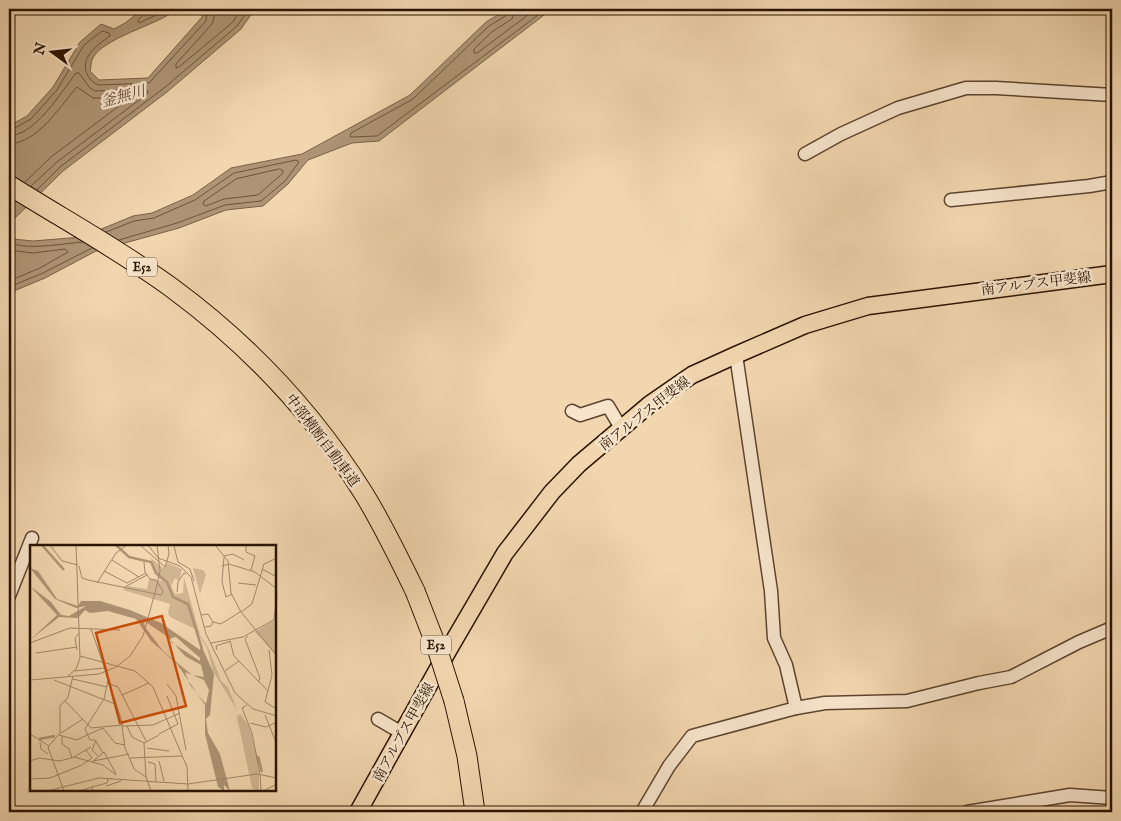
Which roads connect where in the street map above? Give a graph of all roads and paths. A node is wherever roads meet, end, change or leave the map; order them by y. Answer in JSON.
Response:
{"nodes":[{"id":1,"x":1112,"y":95,"type":"edge"},
{"id":2,"x":805,"y":154,"type":"dead end"},
{"id":3,"x":1112,"y":182,"type":"edge"},
{"id":4,"x":9,"y":185,"type":"edge"},
{"id":5,"x":950,"y":200,"type":"dead end"},
{"id":6,"x":1112,"y":274,"type":"edge"},
{"id":7,"x":736,"y":355,"type":"junction"},
{"id":8,"x":572,"y":410,"type":"dead end"},
{"id":9,"x":621,"y":428,"type":"junction"},
{"id":10,"x":32,"y":538,"type":"dead end"},
{"id":11,"x":9,"y":596,"type":"edge"},
{"id":12,"x":1112,"y":628,"type":"edge"},
{"id":13,"x":796,"y":708,"type":"junction"},
{"id":14,"x":378,"y":719,"type":"dead end"},
{"id":15,"x":402,"y":733,"type":"junction"},
{"id":16,"x":1112,"y":798,"type":"edge"},
{"id":17,"x":358,"y":812,"type":"edge"},
{"id":18,"x":475,"y":812,"type":"edge"},
{"id":19,"x":642,"y":812,"type":"edge"},
{"id":20,"x":967,"y":812,"type":"edge"}],
"edges":[{"from":1,"to":2,"type":"street"},
{"from":3,"to":5,"type":"street"},
{"from":4,"to":18,"type":"highway","name":"中部横断自動車道","number":"E52","bridge":true},
{"from":6,"to":7,"type":"main road","name":"南アルプス甲斐線"},
{"from":7,"to":9,"type":"main road","name":"南アルプス甲斐線"},
{"from":7,"to":13,"type":"street"},
{"from":8,"to":9,"type":"street"},
{"from":9,"to":15,"type":"main road","name":"南アルプス甲斐線"},
{"from":10,"to":11,"type":"street"},
{"from":12,"to":13,"type":"street"},
{"from":13,"to":19,"type":"street"},
{"from":14,"to":15,"type":"street"},
{"from":15,"to":17,"type":"main road","name":"南アルプス甲斐線"},
{"from":16,"to":20,"type":"street"}]}
